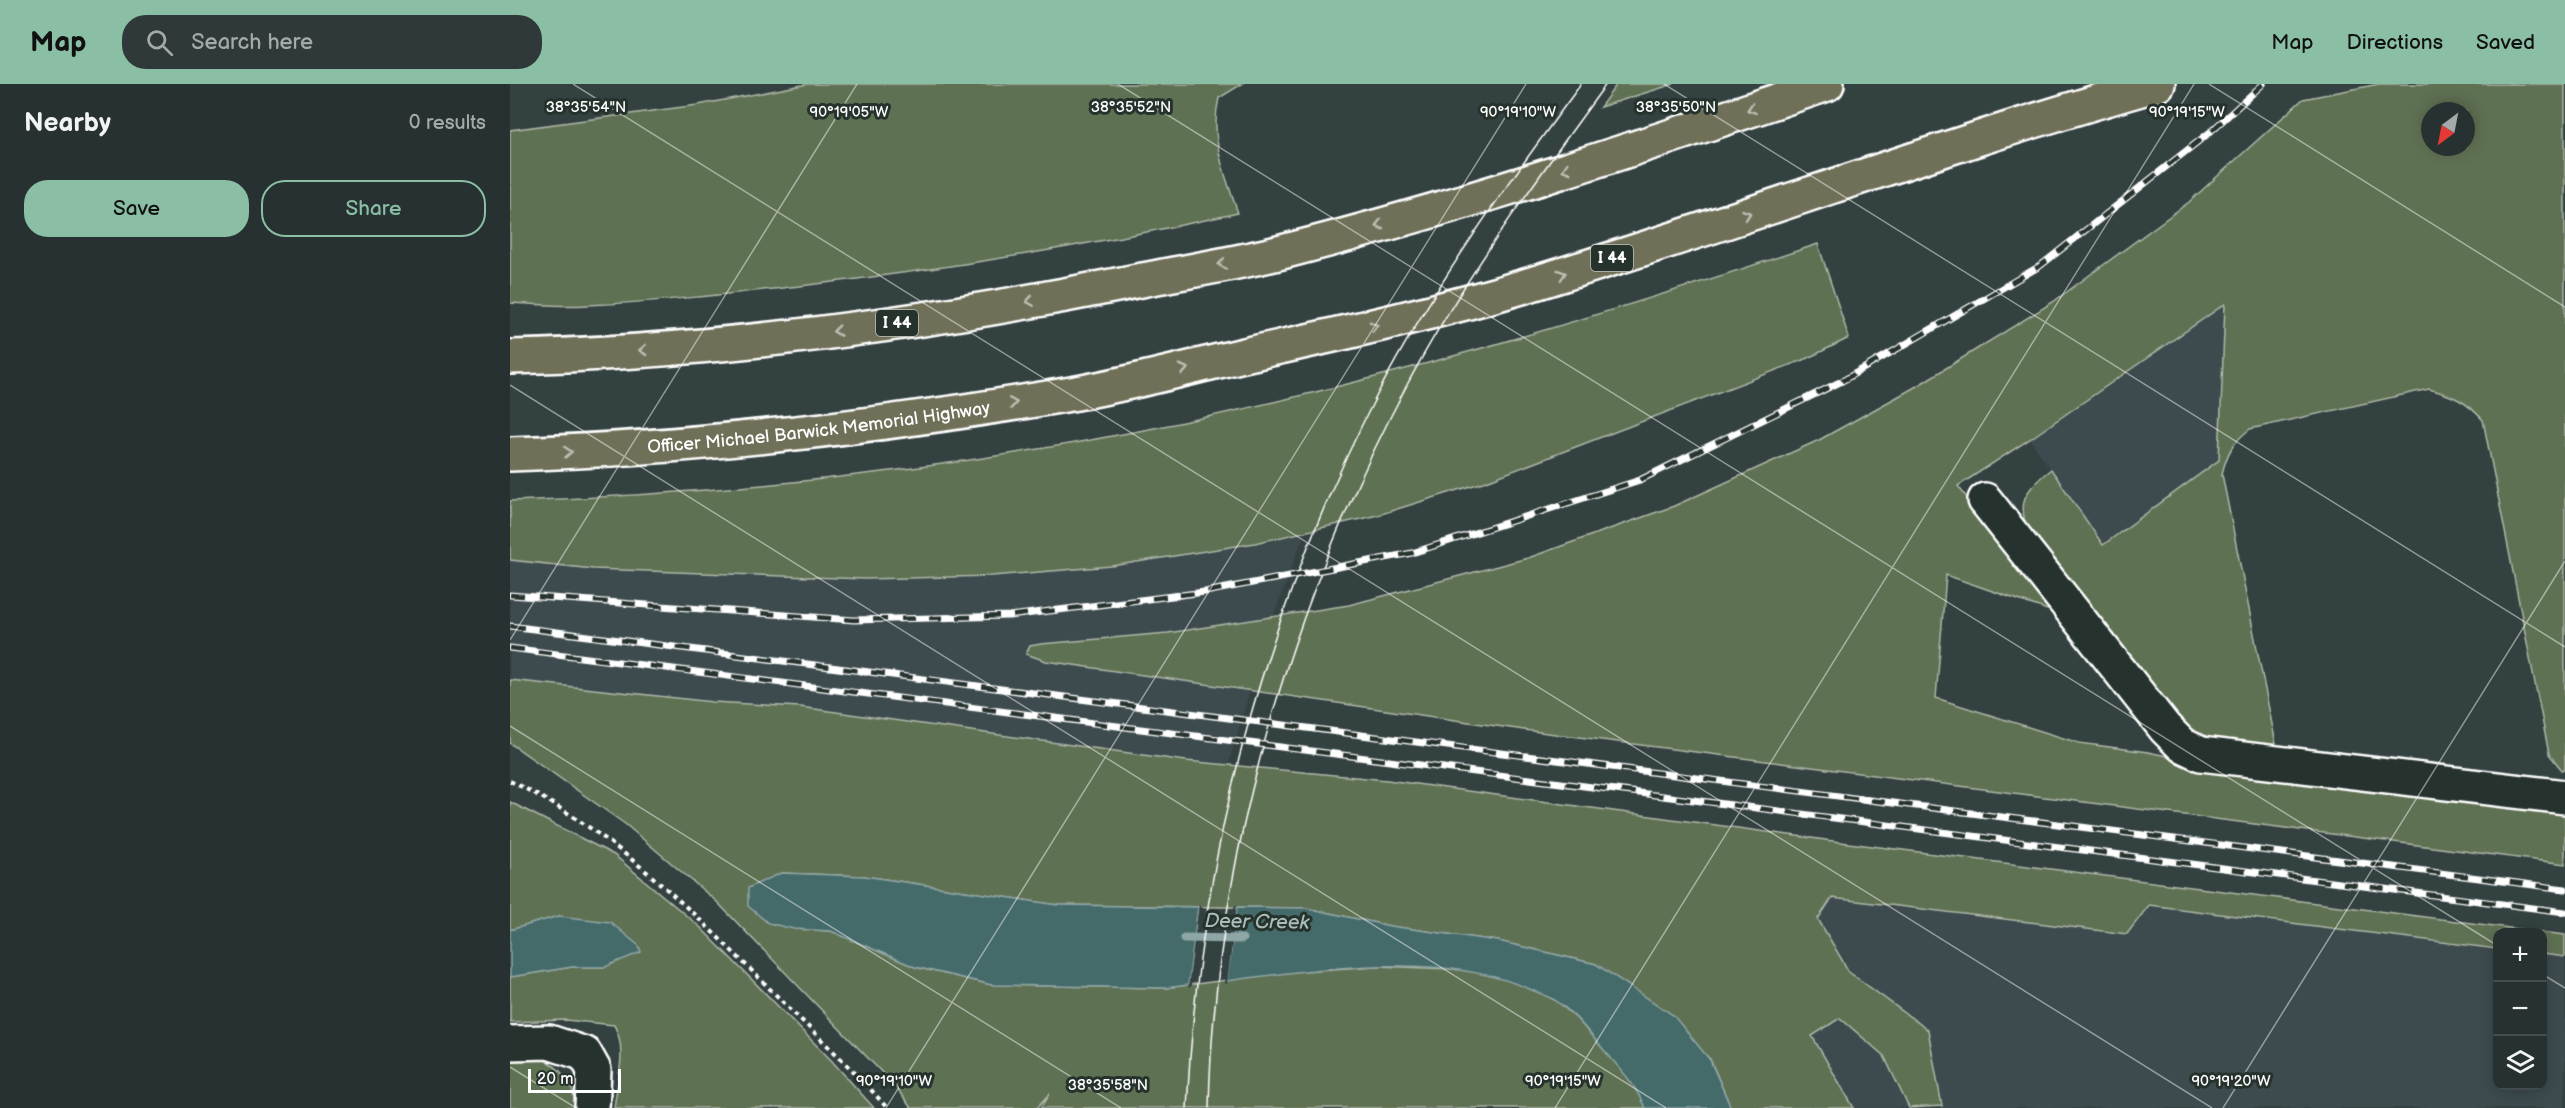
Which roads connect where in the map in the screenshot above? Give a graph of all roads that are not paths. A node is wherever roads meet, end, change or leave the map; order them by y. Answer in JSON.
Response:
{"nodes":[{"id":1,"x":1827,"y":84,"type":"edge"},
{"id":2,"x":2158,"y":84,"type":"edge"},
{"id":3,"x":510,"y":357,"type":"edge"},
{"id":4,"x":510,"y":454,"type":"edge"},
{"id":5,"x":1985,"y":500,"type":"dead end"},
{"id":6,"x":2565,"y":797,"type":"edge"},
{"id":7,"x":510,"y":1043,"type":"edge"},
{"id":8,"x":593,"y":1099,"type":"edge"}],
"edges":[{"from":1,"to":3,"type":"highway","number":"I 44","one_way":true},
{"from":4,"to":2,"type":"highway","name":"Officer Michael Barwick Memorial Highway","number":"I 44","one_way":true},
{"from":5,"to":6,"type":"street"},
{"from":7,"to":8,"type":"street"}]}
